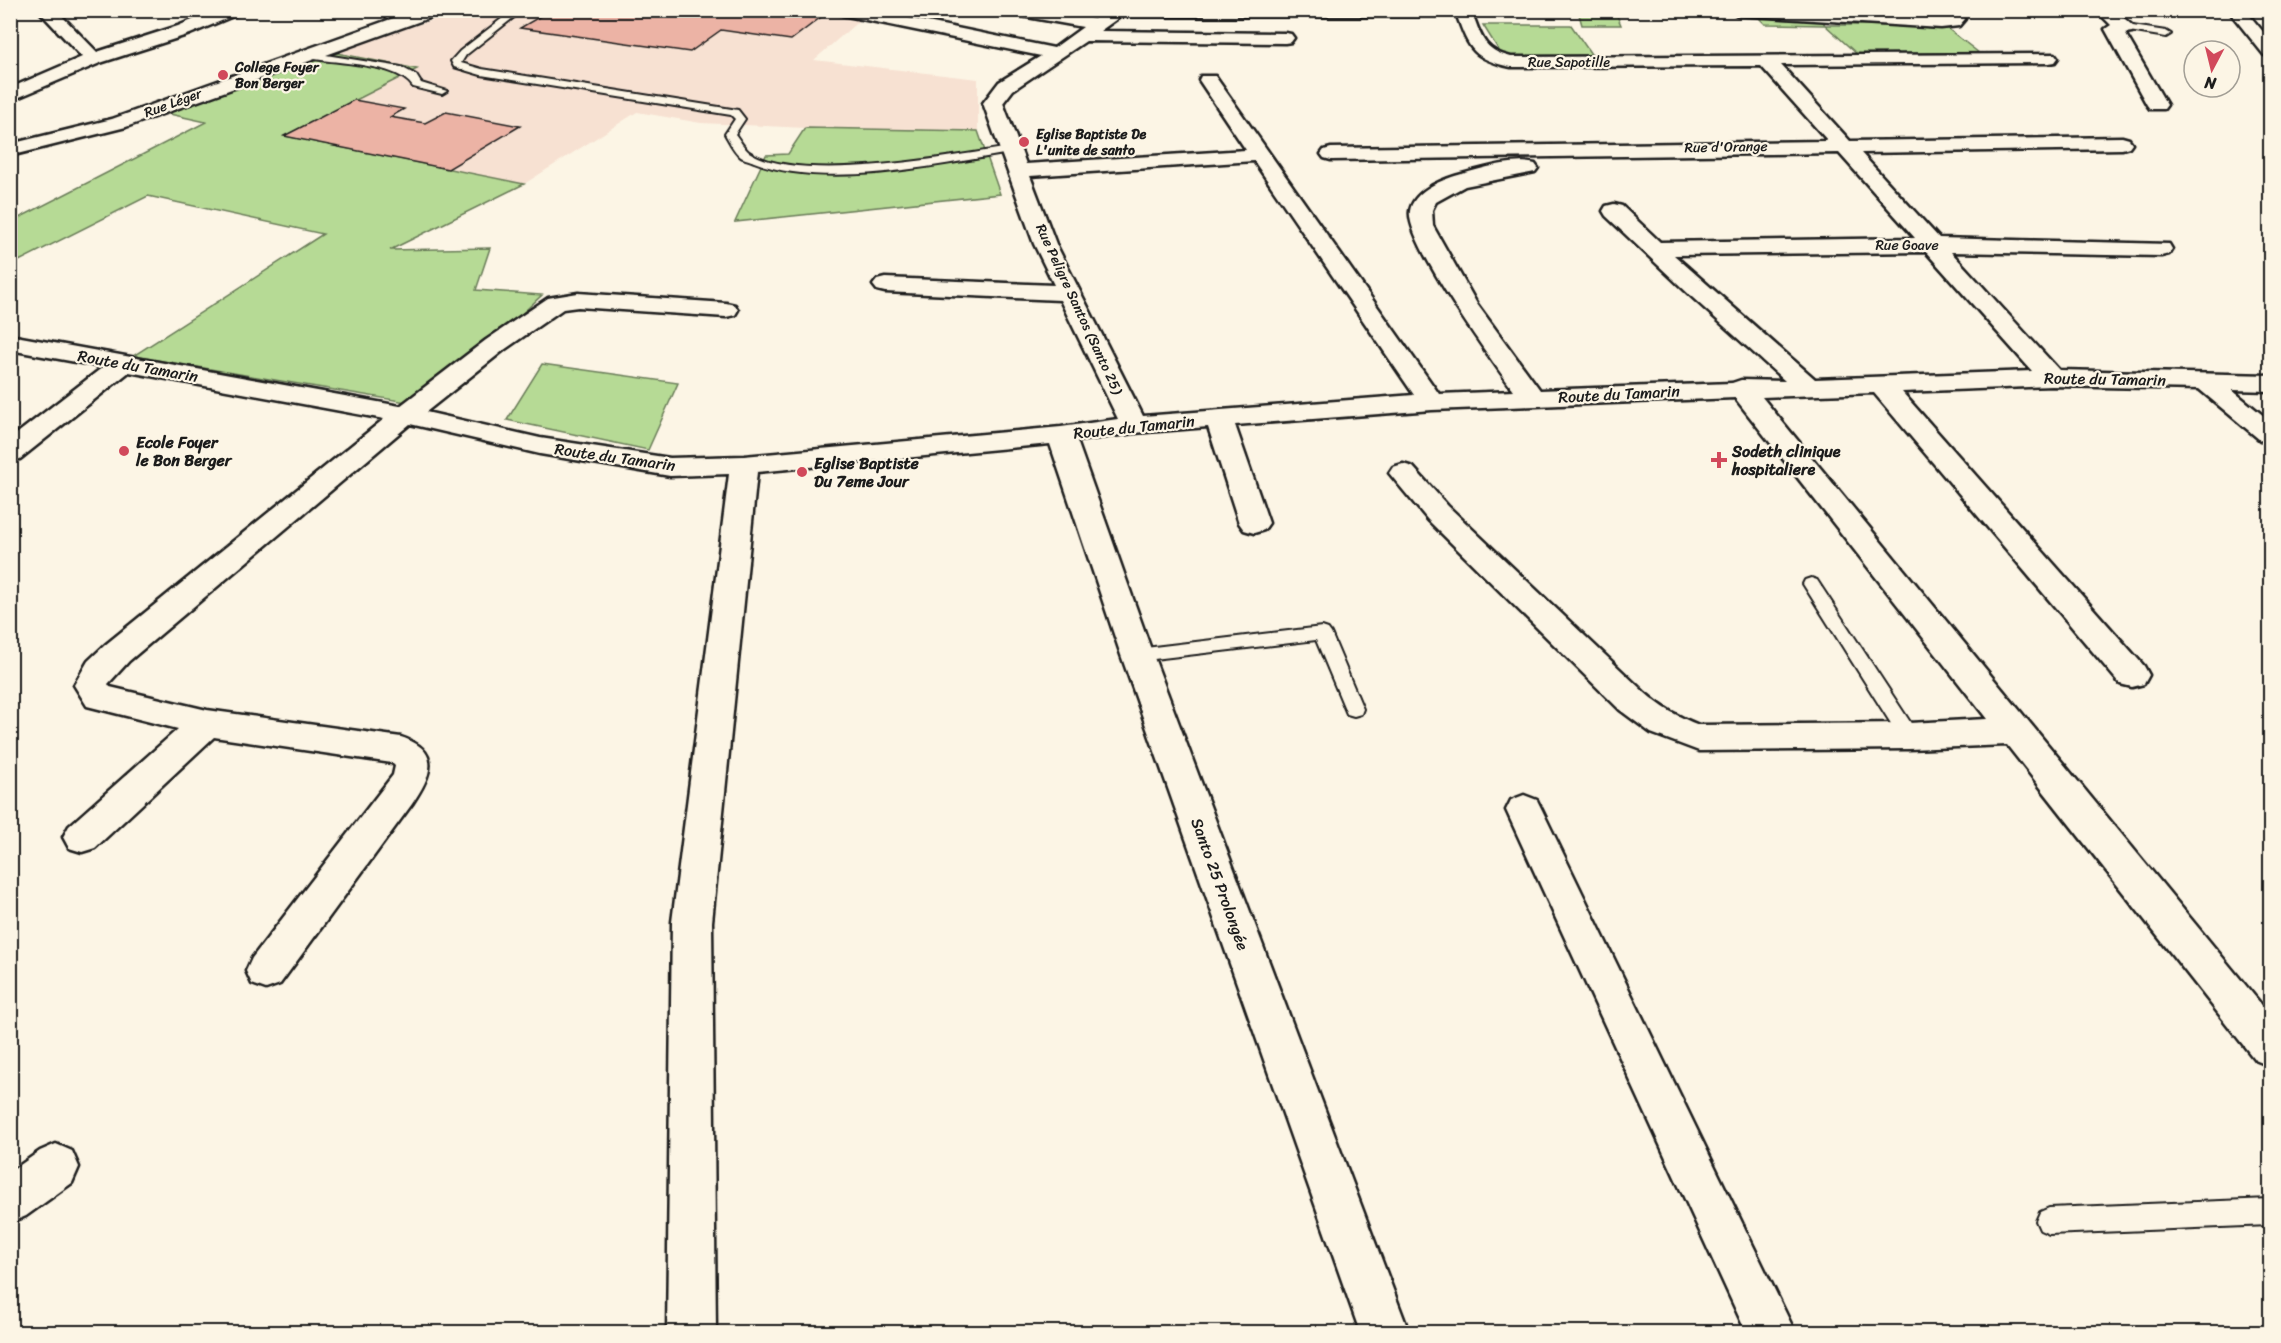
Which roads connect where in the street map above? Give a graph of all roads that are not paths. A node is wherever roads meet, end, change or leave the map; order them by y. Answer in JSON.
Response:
{"nodes":[{"id":1,"x":46,"y":10,"type":"edge"},
{"id":2,"x":232,"y":10,"type":"edge"},
{"id":3,"x":434,"y":10,"type":"edge"},
{"id":4,"x":519,"y":10,"type":"edge"},
{"id":5,"x":842,"y":10,"type":"edge"},
{"id":6,"x":1016,"y":10,"type":"edge"},
{"id":7,"x":1737,"y":10,"type":"edge"},
{"id":8,"x":2104,"y":10,"type":"edge"},
{"id":9,"x":2236,"y":10,"type":"edge"},
{"id":10,"x":1118,"y":11,"type":"edge"},
{"id":11,"x":1952,"y":16,"type":"edge"},
{"id":12,"x":2126,"y":28,"type":"junction"},
{"id":13,"x":2253,"y":28,"type":"junction"},
{"id":14,"x":1090,"y":31,"type":"junction"},
{"id":15,"x":2271,"y":31,"type":"edge"},
{"id":16,"x":2166,"y":34,"type":"dead end"},
{"id":17,"x":1285,"y":38,"type":"dead end"},
{"id":18,"x":2271,"y":51,"type":"edge"},
{"id":19,"x":1057,"y":54,"type":"junction"},
{"id":20,"x":307,"y":55,"type":"junction"},
{"id":21,"x":2049,"y":58,"type":"dead end"},
{"id":22,"x":94,"y":59,"type":"junction"},
{"id":23,"x":1768,"y":62,"type":"junction"},
{"id":24,"x":1208,"y":80,"type":"dead end"},
{"id":25,"x":442,"y":91,"type":"dead end"},
{"id":26,"x":10,"y":95,"type":"edge"},
{"id":27,"x":2157,"y":105,"type":"dead end"},
{"id":28,"x":2122,"y":143,"type":"dead end"},
{"id":29,"x":1842,"y":145,"type":"junction"},
{"id":30,"x":10,"y":150,"type":"edge"},
{"id":31,"x":1010,"y":150,"type":"junction"},
{"id":32,"x":1566,"y":150,"type":"junction"},
{"id":33,"x":1331,"y":154,"type":"dead end"},
{"id":34,"x":1260,"y":155,"type":"junction"},
{"id":35,"x":1018,"y":171,"type":"junction"},
{"id":36,"x":1614,"y":211,"type":"dead end"},
{"id":37,"x":1932,"y":245,"type":"junction"},
{"id":38,"x":1654,"y":249,"type":"junction"},
{"id":39,"x":2161,"y":249,"type":"dead end"},
{"id":40,"x":885,"y":285,"type":"dead end"},
{"id":41,"x":1069,"y":292,"type":"junction"},
{"id":42,"x":726,"y":310,"type":"dead end"},
{"id":43,"x":10,"y":342,"type":"edge"},
{"id":44,"x":124,"y":363,"type":"junction"},
{"id":45,"x":2052,"y":378,"type":"junction"},
{"id":46,"x":2204,"y":380,"type":"junction"},
{"id":47,"x":2271,"y":383,"type":"edge"},
{"id":48,"x":1881,"y":384,"type":"junction"},
{"id":49,"x":1807,"y":386,"type":"junction"},
{"id":50,"x":1741,"y":388,"type":"junction"},
{"id":51,"x":1532,"y":398,"type":"junction"},
{"id":52,"x":1432,"y":402,"type":"junction"},
{"id":53,"x":405,"y":415,"type":"junction"},
{"id":54,"x":1219,"y":419,"type":"junction"},
{"id":55,"x":1134,"y":425,"type":"junction"},
{"id":56,"x":2271,"y":434,"type":"edge"},
{"id":57,"x":1061,"y":435,"type":"junction"},
{"id":58,"x":10,"y":453,"type":"edge"},
{"id":59,"x":744,"y":465,"type":"junction"},
{"id":60,"x":1403,"y":473,"type":"dead end"},
{"id":61,"x":1254,"y":523,"type":"dead end"},
{"id":62,"x":1811,"y":584,"type":"dead end"},
{"id":63,"x":1137,"y":656,"type":"junction"},
{"id":64,"x":2132,"y":675,"type":"dead end"},
{"id":65,"x":1354,"y":709,"type":"dead end"},
{"id":66,"x":207,"y":723,"type":"junction"},
{"id":67,"x":2018,"y":731,"type":"junction"},
{"id":68,"x":1909,"y":736,"type":"junction"},
{"id":69,"x":1524,"y":810,"type":"dead end"},
{"id":70,"x":82,"y":837,"type":"dead end"},
{"id":71,"x":266,"y":971,"type":"dead end"},
{"id":72,"x":2271,"y":1046,"type":"edge"},
{"id":73,"x":56,"y":1167,"type":"dead end"},
{"id":74,"x":10,"y":1200,"type":"edge"},
{"id":75,"x":2271,"y":1212,"type":"edge"},
{"id":76,"x":2049,"y":1221,"type":"dead end"},
{"id":77,"x":691,"y":1332,"type":"edge"},
{"id":78,"x":1384,"y":1332,"type":"edge"},
{"id":79,"x":1771,"y":1332,"type":"edge"}],
"edges":[{"from":1,"to":22,"type":"street"},
{"from":2,"to":22,"type":"street"},
{"from":3,"to":20,"type":"street","name":"Rue Léger"},
{"from":4,"to":31,"type":"lane"},
{"from":5,"to":19,"type":"street"},
{"from":6,"to":14,"type":"street"},
{"from":7,"to":11,"type":"street"},
{"from":8,"to":12,"type":"street"},
{"from":9,"to":13,"type":"street"},
{"from":10,"to":14,"type":"street","name":"Rue Peligre Santos (Santo 25)"},
{"from":10,"to":23,"type":"street","name":"Rue Sapotille"},
{"from":12,"to":16,"type":"lane"},
{"from":12,"to":27,"type":"street"},
{"from":13,"to":15,"type":"street"},
{"from":13,"to":18,"type":"street"},
{"from":14,"to":17,"type":"street"},
{"from":14,"to":19,"type":"street","name":"Rue Peligre Santos (Santo 25)"},
{"from":19,"to":31,"type":"street","name":"Rue Peligre Santos (Santo 25)"},
{"from":20,"to":25,"type":"lane"},
{"from":20,"to":30,"type":"street","name":"Rue Léger"},
{"from":21,"to":23,"type":"street","name":"Rue Sapotille"},
{"from":22,"to":26,"type":"street"},
{"from":23,"to":29,"type":"street"},
{"from":24,"to":34,"type":"street"},
{"from":28,"to":29,"type":"street","name":"Rue d'Orange"},
{"from":29,"to":32,"type":"street","name":"Rue d'Orange"},
{"from":29,"to":37,"type":"street"},
{"from":31,"to":35,"type":"street","name":"Rue Peligre Santos (Santo 25)"},
{"from":32,"to":33,"type":"street","name":"Rue d'Orange"},
{"from":32,"to":51,"type":"street"},
{"from":34,"to":35,"type":"street"},
{"from":34,"to":52,"type":"street"},
{"from":35,"to":41,"type":"street","name":"Rue Peligre Santos (Santo 25)"},
{"from":36,"to":38,"type":"street"},
{"from":37,"to":38,"type":"street","name":"Rue Goave"},
{"from":37,"to":39,"type":"street","name":"Rue Goave"},
{"from":37,"to":45,"type":"street"},
{"from":38,"to":49,"type":"street"},
{"from":40,"to":41,"type":"street"},
{"from":41,"to":55,"type":"street","name":"Rue Peligre Santos (Santo 25)"},
{"from":42,"to":53,"type":"street"},
{"from":43,"to":44,"type":"street","name":"Route du Tamarin"},
{"from":44,"to":53,"type":"street","name":"Route du Tamarin"},
{"from":44,"to":58,"type":"street"},
{"from":45,"to":46,"type":"street","name":"Route du Tamarin"},
{"from":45,"to":48,"type":"street","name":"Route du Tamarin"},
{"from":46,"to":47,"type":"street","name":"Route du Tamarin"},
{"from":46,"to":56,"type":"street"},
{"from":48,"to":49,"type":"street","name":"Route du Tamarin"},
{"from":48,"to":64,"type":"street"},
{"from":49,"to":50,"type":"street","name":"Route du Tamarin"},
{"from":50,"to":51,"type":"street","name":"Route du Tamarin"},
{"from":50,"to":67,"type":"street"},
{"from":51,"to":52,"type":"street","name":"Route du Tamarin"},
{"from":52,"to":54,"type":"street","name":"Route du Tamarin"},
{"from":53,"to":59,"type":"street","name":"Route du Tamarin"},
{"from":53,"to":66,"type":"street"},
{"from":54,"to":55,"type":"street","name":"Route du Tamarin"},
{"from":54,"to":61,"type":"street"},
{"from":55,"to":57,"type":"street","name":"Route du Tamarin"},
{"from":57,"to":59,"type":"street","name":"Route du Tamarin"},
{"from":57,"to":63,"type":"street","name":"Santo 25 Prolongée"},
{"from":59,"to":77,"type":"street"},
{"from":60,"to":68,"type":"street"},
{"from":62,"to":68,"type":"lane"},
{"from":63,"to":65,"type":"lane"},
{"from":63,"to":78,"type":"street","name":"Santo 25 Prolongée"},
{"from":66,"to":70,"type":"street"},
{"from":66,"to":71,"type":"street"},
{"from":67,"to":68,"type":"street"},
{"from":67,"to":72,"type":"street"},
{"from":69,"to":79,"type":"street"},
{"from":73,"to":74,"type":"street"},
{"from":75,"to":76,"type":"lane"}]}
